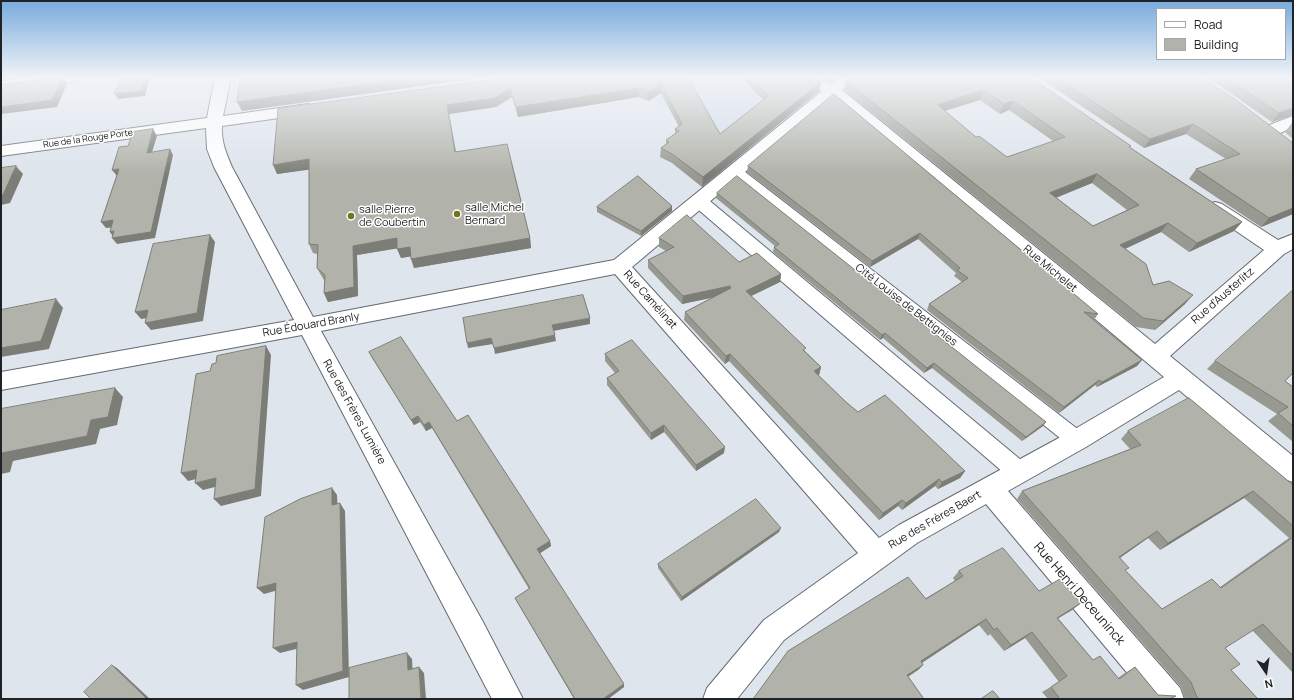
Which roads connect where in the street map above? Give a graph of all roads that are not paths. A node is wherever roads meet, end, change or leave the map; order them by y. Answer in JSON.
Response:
{"nodes":[{"id":1,"x":217,"y":110,"type":"edge"},
{"id":2,"x":301,"y":110,"type":"edge"},
{"id":3,"x":809,"y":110,"type":"edge"},
{"id":4,"x":857,"y":110,"type":"edge"},
{"id":5,"x":1293,"y":121,"type":"edge"},
{"id":6,"x":215,"y":122,"type":"junction"},
{"id":7,"x":1270,"y":131,"type":"edge"},
{"id":8,"x":1,"y":151,"type":"edge"},
{"id":9,"x":735,"y":171,"type":"junction"},
{"id":10,"x":1199,"y":196,"type":"edge"},
{"id":11,"x":699,"y":201,"type":"junction"},
{"id":12,"x":1288,"y":245,"type":"edge"},
{"id":13,"x":620,"y":266,"type":"junction"},
{"id":14,"x":306,"y":326,"type":"junction"},
{"id":15,"x":1155,"y":356,"type":"junction"},
{"id":16,"x":1181,"y":378,"type":"junction"},
{"id":17,"x":1,"y":381,"type":"edge"},
{"id":18,"x":1077,"y":440,"type":"junction"},
{"id":19,"x":1293,"y":470,"type":"edge"},
{"id":20,"x":1019,"y":472,"type":"junction"},
{"id":21,"x":989,"y":488,"type":"junction"},
{"id":22,"x":877,"y":555,"type":"junction"},
{"id":23,"x":508,"y":699,"type":"edge"},
{"id":24,"x":718,"y":699,"type":"edge"},
{"id":25,"x":1170,"y":699,"type":"edge"}],
"edges":[{"from":1,"to":6,"type":"street","name":"Rue des Frères Lumière"},
{"from":2,"to":6,"type":"street","name":"Rue de la Rouge Porte"},
{"from":3,"to":9,"type":"street","name":"Rue Camélinat"},
{"from":4,"to":15,"type":"street","name":"Rue Michelet"},
{"from":5,"to":7,"type":"street"},
{"from":6,"to":8,"type":"street","name":"Rue de la Rouge Porte"},
{"from":6,"to":14,"type":"street","name":"Rue des Frères Lumière"},
{"from":9,"to":11,"type":"street","name":"Rue Camélinat"},
{"from":9,"to":18,"type":"street","name":"Cité Louise de Bettignies"},
{"from":10,"to":12,"type":"street"},
{"from":11,"to":13,"type":"street","name":"Rue Camélinat"},
{"from":11,"to":20,"type":"street"},
{"from":12,"to":15,"type":"street","name":"Rue d'Austerlitz"},
{"from":13,"to":14,"type":"street","name":"Rue Édouard Branly"},
{"from":13,"to":22,"type":"street","name":"Rue Camélinat"},
{"from":14,"to":17,"type":"street","name":"Rue Édouard Branly"},
{"from":14,"to":23,"type":"street","name":"Rue des Frères Lumière"},
{"from":15,"to":16,"type":"street","name":"Rue Michelet"},
{"from":16,"to":18,"type":"street","name":"Rue des Frères Baert"},
{"from":16,"to":19,"type":"street","name":"Rue Michelet"},
{"from":18,"to":20,"type":"street","name":"Rue des Frères Baert"},
{"from":20,"to":21,"type":"street","name":"Rue des Frères Baert"},
{"from":21,"to":22,"type":"street","name":"Rue des Frères Baert"},
{"from":21,"to":25,"type":"street","name":"Rue Henri Deceuninck"},
{"from":22,"to":24,"type":"street","name":"Rue des Frères Baert"}]}
